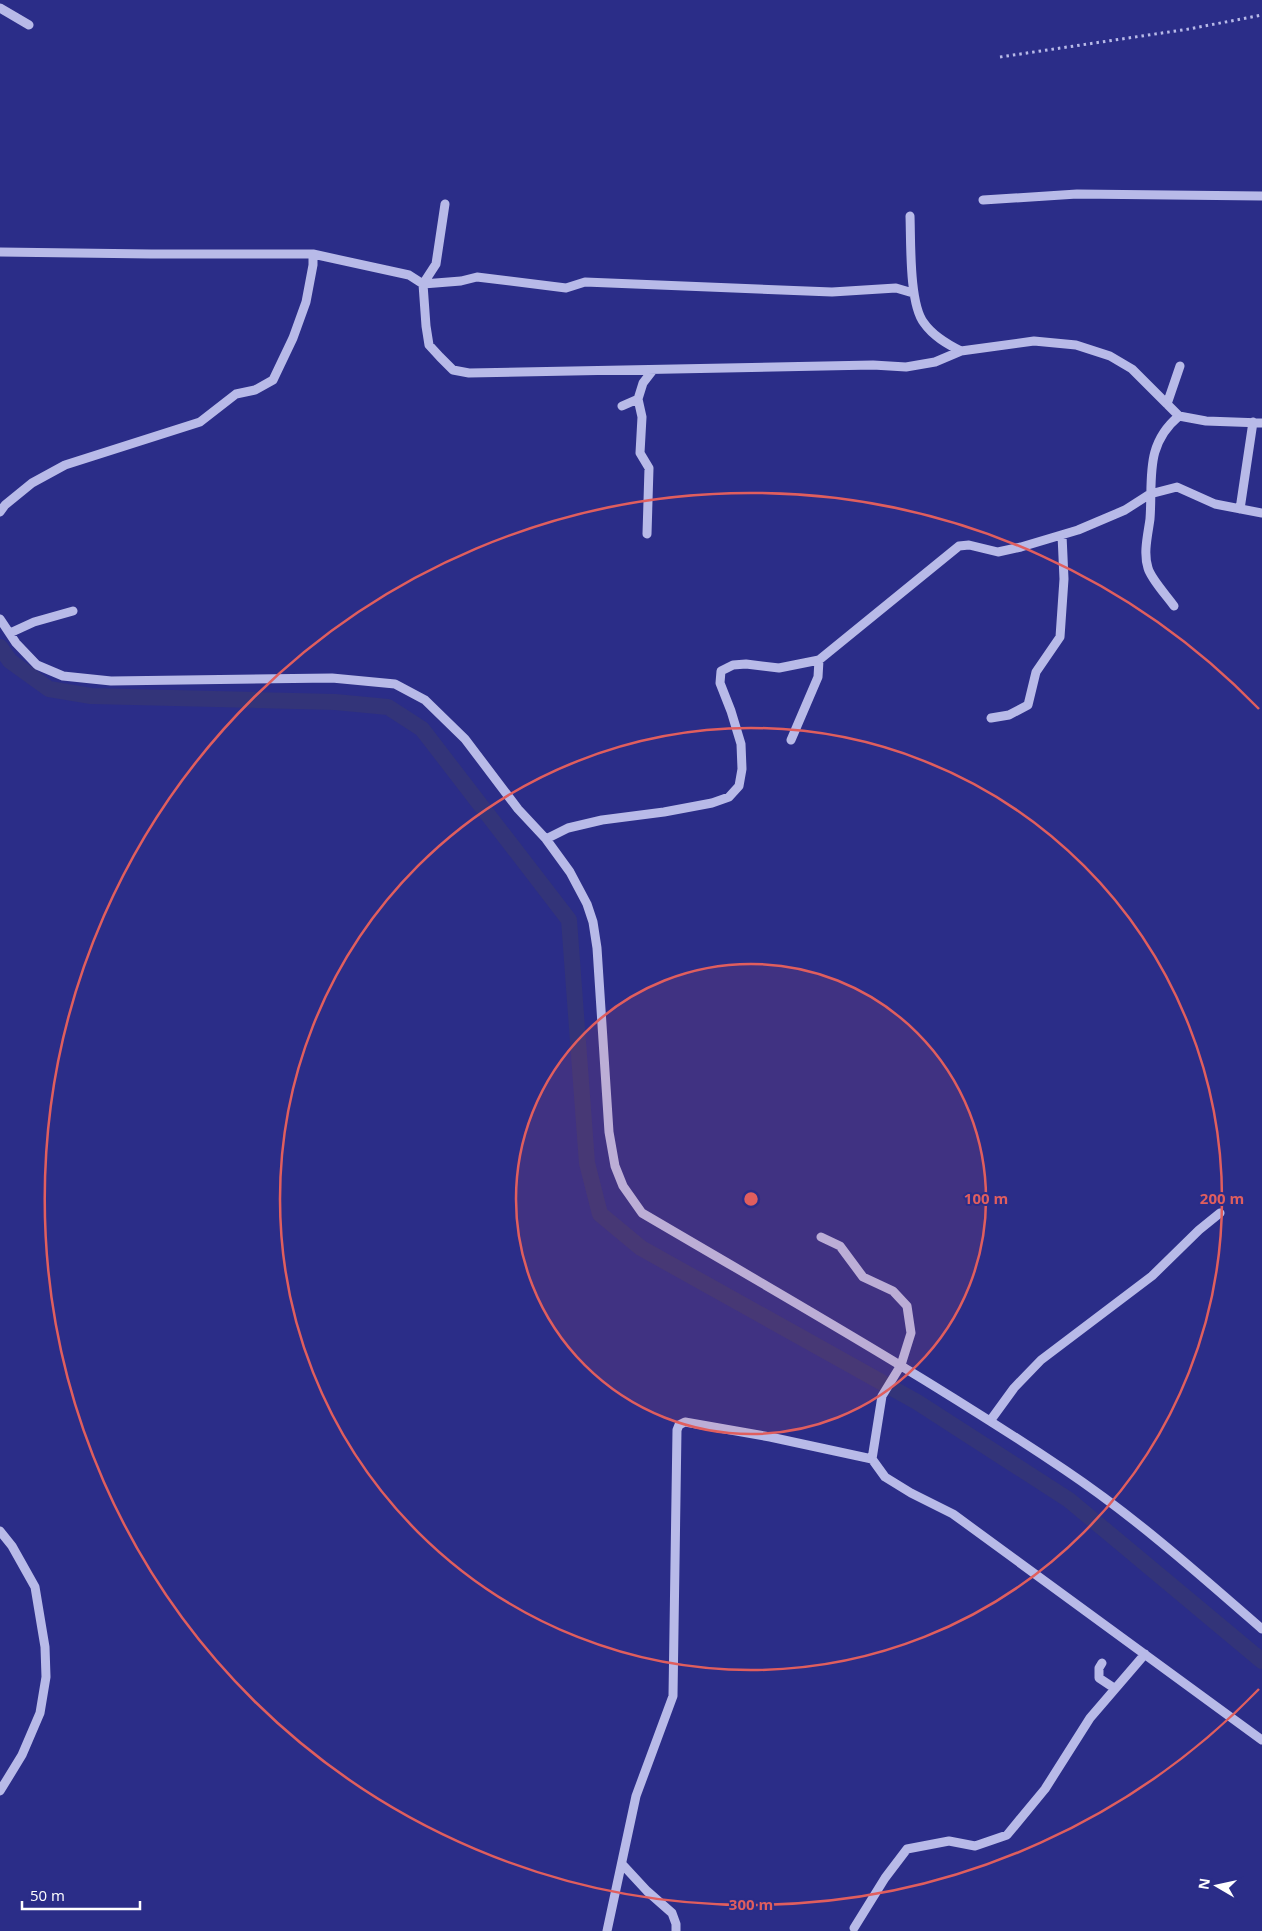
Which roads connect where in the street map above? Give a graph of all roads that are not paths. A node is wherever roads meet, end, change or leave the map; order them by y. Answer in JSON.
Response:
{"nodes":[{"id":1,"x":0,"y":8,"type":"edge"},
{"id":2,"x":30,"y":25,"type":"dead end"},
{"id":3,"x":1262,"y":196,"type":"edge"},
{"id":4,"x":983,"y":200,"type":"dead end"},
{"id":5,"x":446,"y":204,"type":"dead end"},
{"id":6,"x":910,"y":216,"type":"dead end"},
{"id":7,"x":0,"y":252,"type":"edge"},
{"id":8,"x":313,"y":254,"type":"junction"},
{"id":9,"x":423,"y":284,"type":"junction"},
{"id":10,"x":913,"y":293,"type":"junction"},
{"id":11,"x":961,"y":351,"type":"junction"},
{"id":12,"x":1180,"y":366,"type":"dead end"},
{"id":13,"x":653,"y":370,"type":"junction"},
{"id":14,"x":638,"y":399,"type":"junction"},
{"id":15,"x":1167,"y":404,"type":"junction"},
{"id":16,"x":622,"y":406,"type":"dead end"},
{"id":17,"x":1179,"y":416,"type":"junction"},
{"id":18,"x":1257,"y":423,"type":"edge"},
{"id":19,"x":1150,"y":494,"type":"junction"},
{"id":20,"x":1240,"y":509,"type":"junction"},
{"id":21,"x":0,"y":512,"type":"edge"},
{"id":22,"x":1262,"y":513,"type":"edge"},
{"id":23,"x":648,"y":534,"type":"dead end"},
{"id":24,"x":1062,"y":535,"type":"junction"},
{"id":25,"x":1174,"y":606,"type":"dead end"},
{"id":26,"x":73,"y":611,"type":"dead end"},
{"id":27,"x":0,"y":619,"type":"edge"},
{"id":28,"x":10,"y":633,"type":"junction"},
{"id":29,"x":820,"y":660,"type":"junction"},
{"id":30,"x":991,"y":718,"type":"dead end"},
{"id":31,"x":791,"y":740,"type":"dead end"},
{"id":32,"x":546,"y":839,"type":"junction"},
{"id":33,"x":1220,"y":1213,"type":"dead end"},
{"id":34,"x":821,"y":1237,"type":"dead end"},
{"id":35,"x":901,"y":1366,"type":"junction"},
{"id":36,"x":990,"y":1421,"type":"junction"},
{"id":37,"x":872,"y":1459,"type":"junction"},
{"id":38,"x":0,"y":1531,"type":"edge"},
{"id":39,"x":1262,"y":1629,"type":"edge"},
{"id":40,"x":1145,"y":1654,"type":"junction"},
{"id":41,"x":1102,"y":1663,"type":"dead end"},
{"id":42,"x":1114,"y":1688,"type":"junction"},
{"id":43,"x":1262,"y":1740,"type":"edge"},
{"id":44,"x":0,"y":1792,"type":"edge"},
{"id":45,"x":622,"y":1864,"type":"junction"},
{"id":46,"x":854,"y":1928,"type":"dead end"},
{"id":47,"x":607,"y":1931,"type":"edge"},
{"id":48,"x":676,"y":1931,"type":"edge"}],
"edges":[{"from":1,"to":2,"type":"street"},
{"from":3,"to":4,"type":"street"},
{"from":5,"to":9,"type":"street"},
{"from":6,"to":10,"type":"street"},
{"from":7,"to":8,"type":"street"},
{"from":8,"to":9,"type":"street"},
{"from":8,"to":21,"type":"street"},
{"from":9,"to":10,"type":"street"},
{"from":9,"to":13,"type":"street"},
{"from":10,"to":11,"type":"street"},
{"from":11,"to":13,"type":"street"},
{"from":11,"to":15,"type":"street"},
{"from":12,"to":15,"type":"street"},
{"from":13,"to":14,"type":"street"},
{"from":14,"to":16,"type":"street"},
{"from":14,"to":23,"type":"street"},
{"from":15,"to":17,"type":"street"},
{"from":17,"to":18,"type":"street"},
{"from":17,"to":19,"type":"street"},
{"from":18,"to":20,"type":"street"},
{"from":19,"to":20,"type":"street"},
{"from":19,"to":24,"type":"street"},
{"from":19,"to":25,"type":"street"},
{"from":20,"to":22,"type":"street"},
{"from":24,"to":29,"type":"street"},
{"from":24,"to":30,"type":"street"},
{"from":26,"to":28,"type":"street"},
{"from":27,"to":28,"type":"street"},
{"from":28,"to":32,"type":"street"},
{"from":29,"to":31,"type":"street"},
{"from":29,"to":32,"type":"street"},
{"from":32,"to":35,"type":"street"},
{"from":33,"to":36,"type":"street"},
{"from":34,"to":35,"type":"street"},
{"from":35,"to":36,"type":"street"},
{"from":35,"to":37,"type":"street"},
{"from":36,"to":39,"type":"street"},
{"from":37,"to":40,"type":"street"},
{"from":37,"to":45,"type":"street"},
{"from":38,"to":44,"type":"street"},
{"from":40,"to":42,"type":"street"},
{"from":40,"to":43,"type":"street"},
{"from":41,"to":42,"type":"street"},
{"from":42,"to":46,"type":"street"},
{"from":45,"to":47,"type":"street"},
{"from":45,"to":48,"type":"street"}]}
